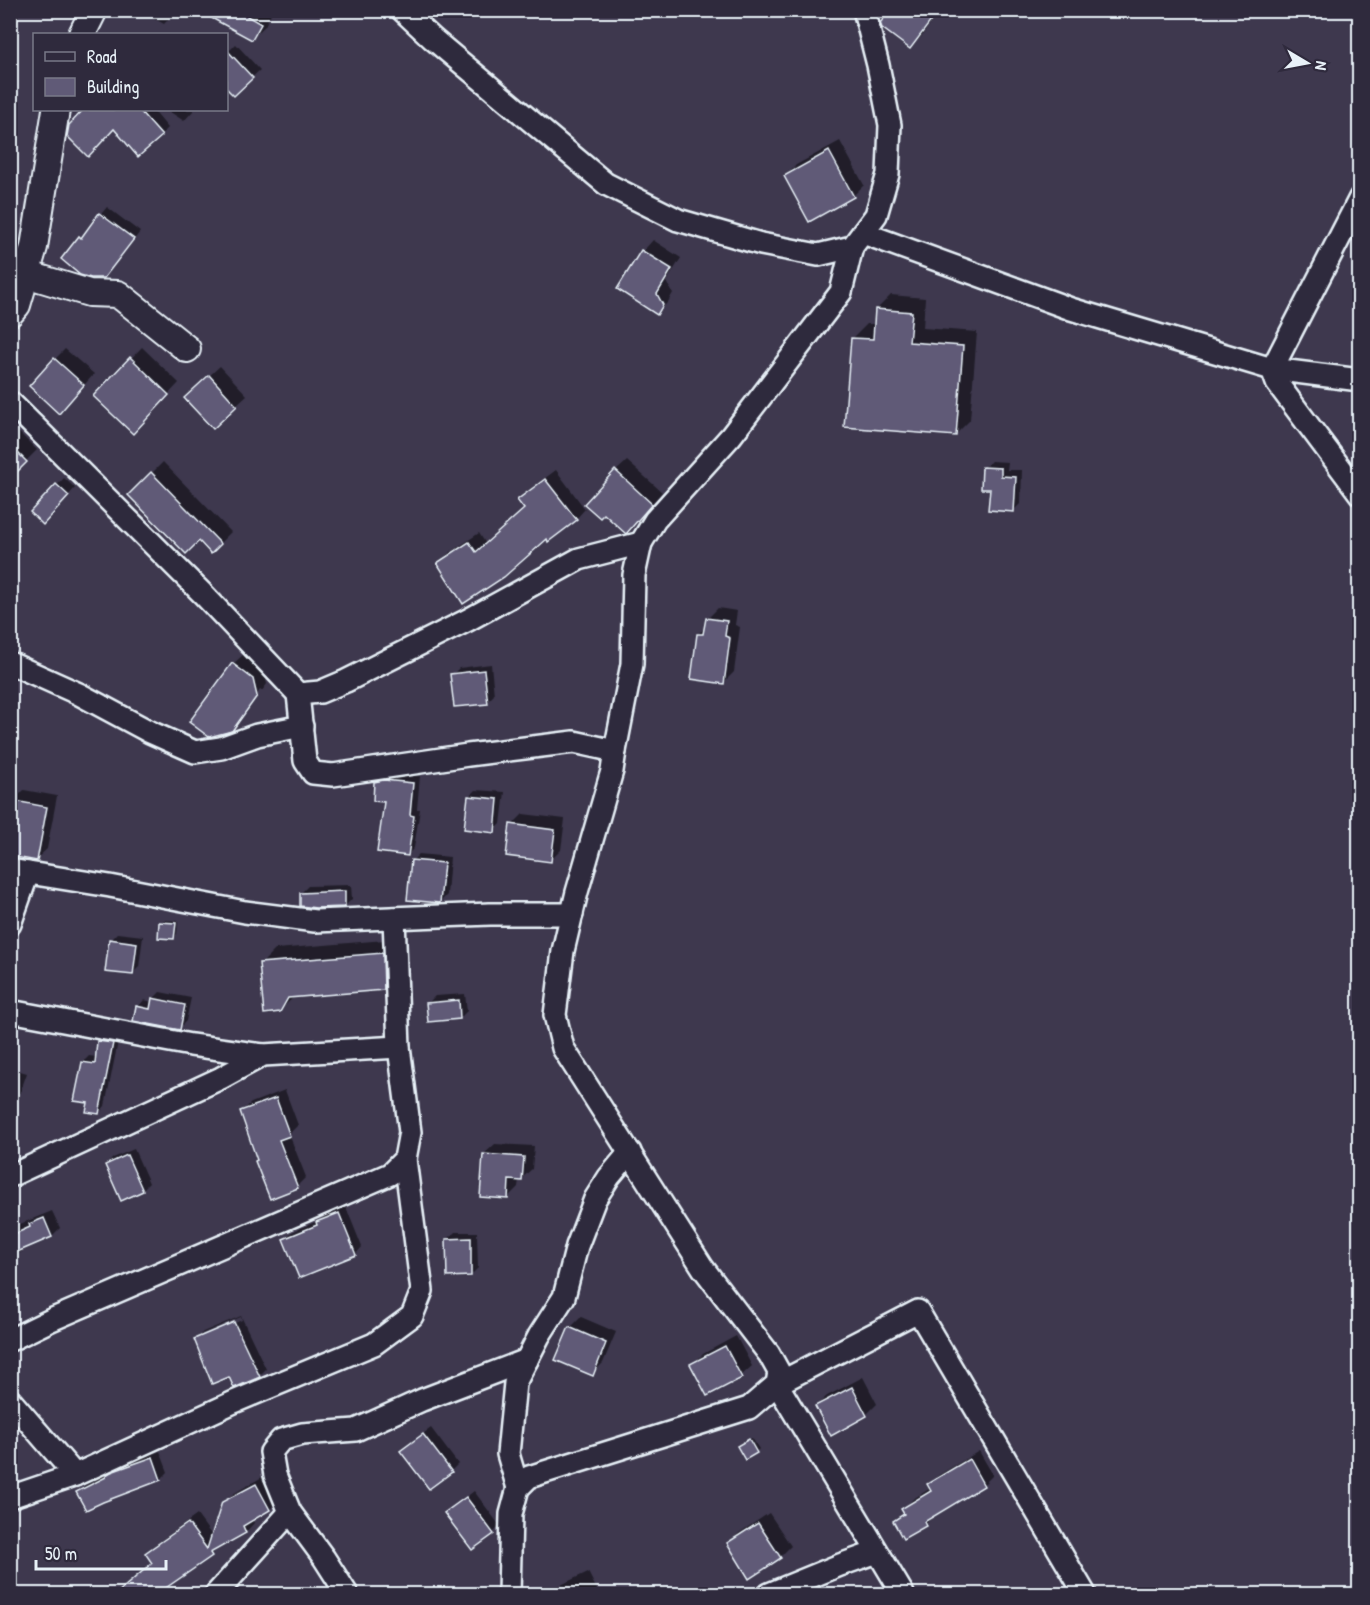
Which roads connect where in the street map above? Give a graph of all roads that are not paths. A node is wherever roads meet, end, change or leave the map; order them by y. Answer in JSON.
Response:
{"nodes":[{"id":1,"x":94,"y":10,"type":"edge"},
{"id":2,"x":402,"y":10,"type":"edge"},
{"id":3,"x":864,"y":10,"type":"edge"},
{"id":4,"x":82,"y":33,"type":"edge"},
{"id":5,"x":56,"y":111,"type":"edge"},
{"id":6,"x":1359,"y":198,"type":"edge"},
{"id":7,"x":858,"y":240,"type":"junction"},
{"id":8,"x":26,"y":273,"type":"junction"},
{"id":9,"x":10,"y":313,"type":"edge"},
{"id":10,"x":187,"y":349,"type":"dead end"},
{"id":11,"x":1272,"y":369,"type":"junction"},
{"id":12,"x":1359,"y":380,"type":"edge"},
{"id":13,"x":10,"y":402,"type":"edge"},
{"id":14,"x":1359,"y":494,"type":"edge"},
{"id":15,"x":641,"y":543,"type":"junction"},
{"id":16,"x":10,"y":663,"type":"edge"},
{"id":17,"x":298,"y":694,"type":"junction"},
{"id":18,"x":302,"y":726,"type":"junction"},
{"id":19,"x":615,"y":751,"type":"junction"},
{"id":20,"x":19,"y":871,"type":"edge"},
{"id":21,"x":572,"y":914,"type":"junction"},
{"id":22,"x":394,"y":918,"type":"junction"},
{"id":23,"x":10,"y":924,"type":"edge"},
{"id":24,"x":10,"y":1011,"type":"edge"},
{"id":25,"x":399,"y":1047,"type":"junction"},
{"id":26,"x":263,"y":1055,"type":"junction"},
{"id":27,"x":630,"y":1152,"type":"junction"},
{"id":28,"x":405,"y":1159,"type":"junction"},
{"id":29,"x":10,"y":1176,"type":"edge"},
{"id":30,"x":10,"y":1340,"type":"edge"},
{"id":31,"x":527,"y":1360,"type":"junction"},
{"id":32,"x":777,"y":1384,"type":"junction"},
{"id":33,"x":10,"y":1400,"type":"edge"},
{"id":34,"x":75,"y":1475,"type":"junction"},
{"id":35,"x":518,"y":1488,"type":"junction"},
{"id":36,"x":10,"y":1497,"type":"edge"},
{"id":37,"x":290,"y":1512,"type":"junction"},
{"id":38,"x":877,"y":1552,"type":"junction"},
{"id":39,"x":511,"y":1592,"type":"edge"},
{"id":40,"x":216,"y":1594,"type":"edge"},
{"id":41,"x":347,"y":1594,"type":"edge"},
{"id":42,"x":770,"y":1594,"type":"edge"},
{"id":43,"x":903,"y":1594,"type":"edge"},
{"id":44,"x":1084,"y":1594,"type":"edge"}],
"edges":[{"from":1,"to":4,"type":"street"},
{"from":2,"to":7,"type":"street"},
{"from":3,"to":7,"type":"street"},
{"from":5,"to":8,"type":"street"},
{"from":6,"to":11,"type":"street"},
{"from":7,"to":11,"type":"street"},
{"from":7,"to":15,"type":"street"},
{"from":8,"to":9,"type":"street"},
{"from":8,"to":10,"type":"street"},
{"from":11,"to":12,"type":"street"},
{"from":11,"to":14,"type":"street"},
{"from":13,"to":17,"type":"street"},
{"from":15,"to":17,"type":"street"},
{"from":15,"to":19,"type":"street"},
{"from":16,"to":18,"type":"street"},
{"from":17,"to":18,"type":"street"},
{"from":18,"to":19,"type":"street"},
{"from":19,"to":21,"type":"street"},
{"from":20,"to":22,"type":"street"},
{"from":20,"to":23,"type":"street"},
{"from":21,"to":22,"type":"street"},
{"from":21,"to":27,"type":"street"},
{"from":22,"to":25,"type":"street"},
{"from":24,"to":26,"type":"street"},
{"from":25,"to":26,"type":"street"},
{"from":25,"to":28,"type":"street"},
{"from":26,"to":29,"type":"street"},
{"from":27,"to":31,"type":"street"},
{"from":27,"to":32,"type":"street"},
{"from":28,"to":30,"type":"street"},
{"from":28,"to":34,"type":"street"},
{"from":31,"to":35,"type":"street"},
{"from":31,"to":37,"type":"street"},
{"from":32,"to":35,"type":"street"},
{"from":32,"to":38,"type":"street"},
{"from":32,"to":44,"type":"street"},
{"from":33,"to":34,"type":"street"},
{"from":34,"to":36,"type":"street"},
{"from":35,"to":39,"type":"street"},
{"from":37,"to":40,"type":"street"},
{"from":37,"to":41,"type":"street"},
{"from":38,"to":42,"type":"street"},
{"from":38,"to":43,"type":"street"}]}
